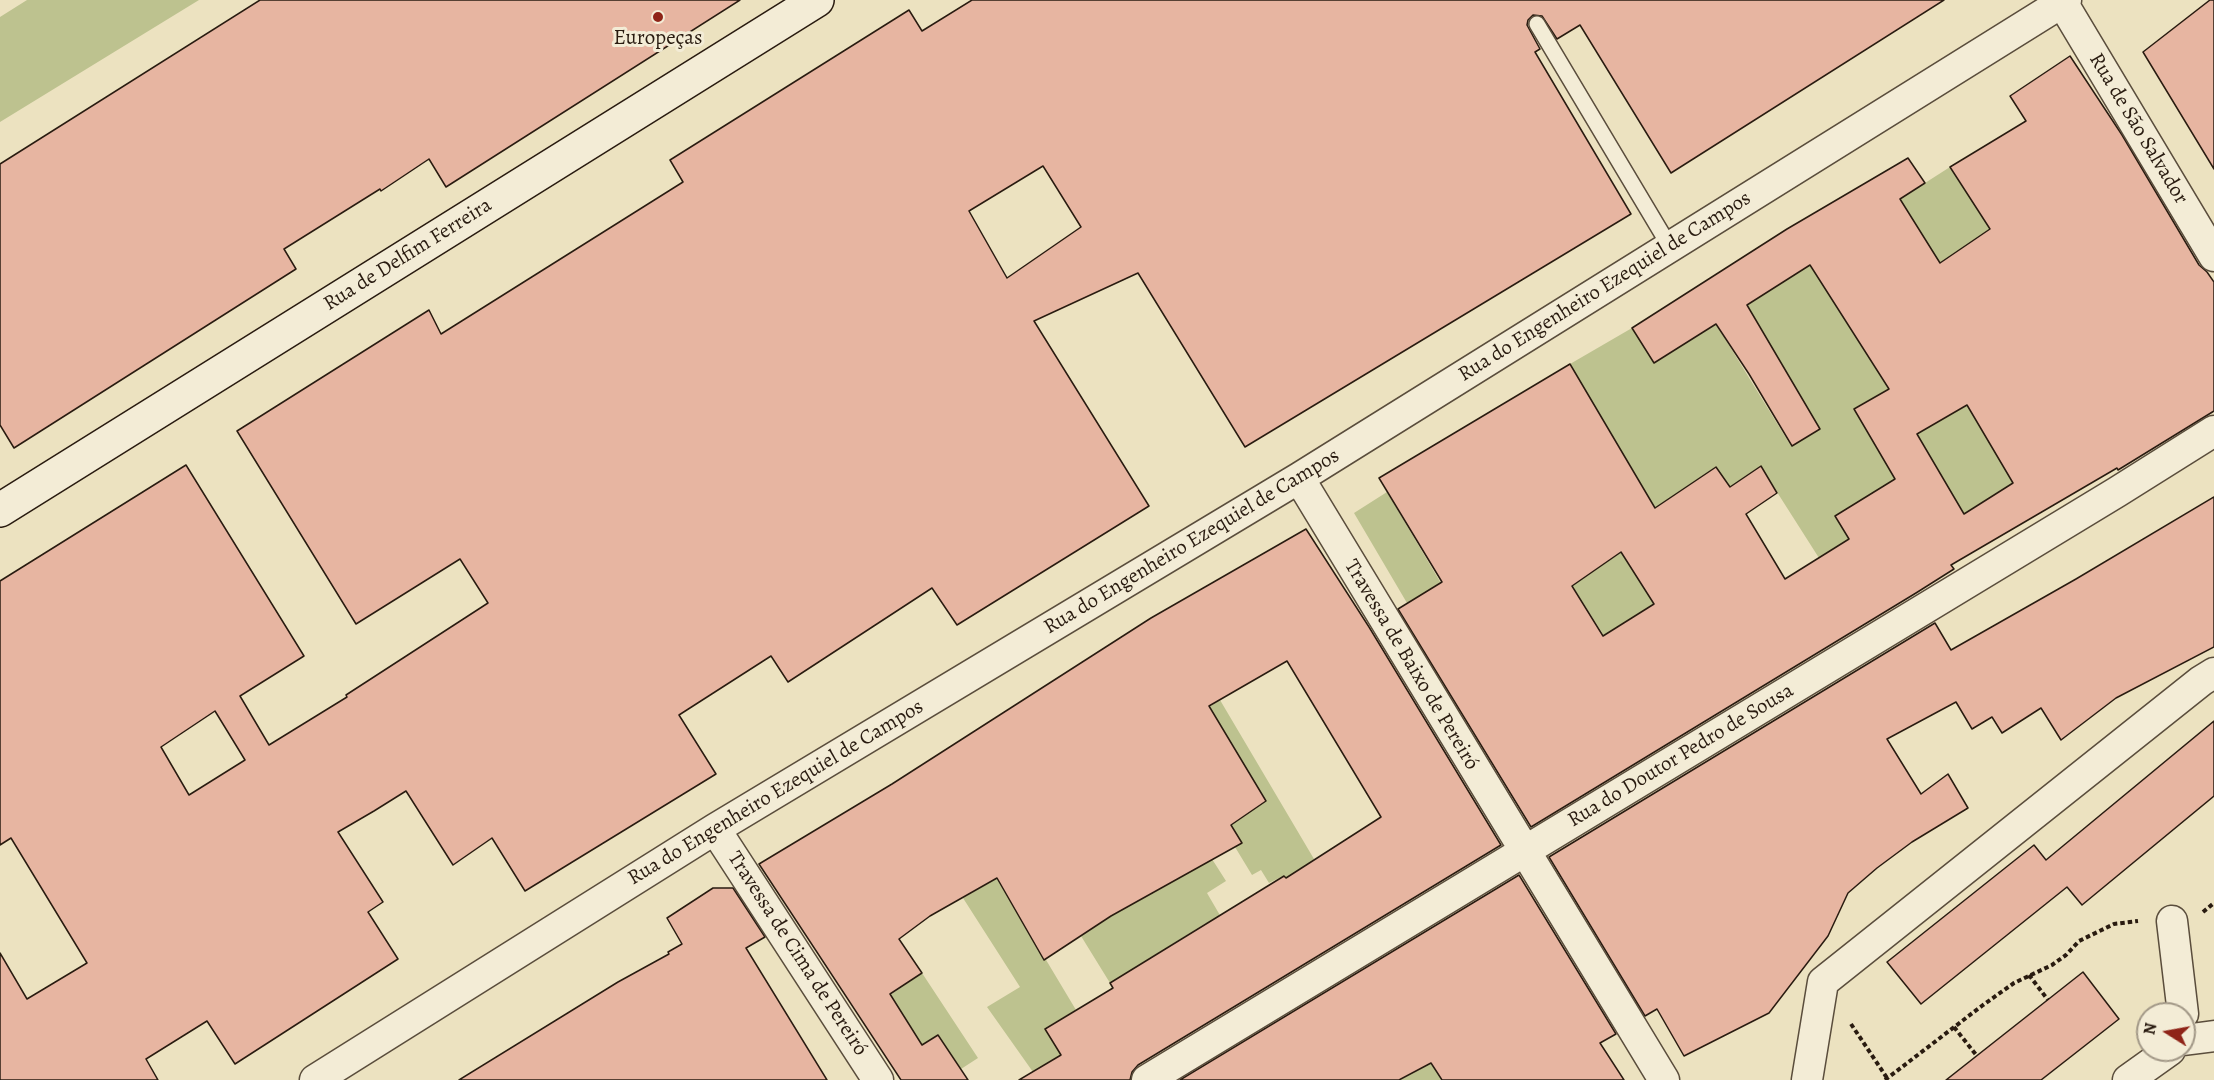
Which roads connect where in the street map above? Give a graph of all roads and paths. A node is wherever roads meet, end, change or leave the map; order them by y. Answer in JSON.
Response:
{"nodes":[{"id":1,"x":817,"y":0,"type":"edge"},
{"id":2,"x":2064,"y":1,"type":"edge"},
{"id":3,"x":1537,"y":24,"type":"dead end"},
{"id":4,"x":1670,"y":246,"type":"junction"},
{"id":5,"x":2214,"y":256,"type":"edge"},
{"id":6,"x":2214,"y":430,"type":"edge"},
{"id":7,"x":1299,"y":478,"type":"junction"},
{"id":8,"x":0,"y":510,"type":"edge"},
{"id":9,"x":2214,"y":673,"type":"edge"},
{"id":10,"x":715,"y":829,"type":"junction"},
{"id":11,"x":1524,"y":851,"type":"junction"},
{"id":12,"x":2214,"y":903,"type":"edge"},
{"id":13,"x":2172,"y":921,"type":"junction"},
{"id":14,"x":2029,"y":975,"type":"junction"},
{"id":15,"x":1823,"y":982,"type":"junction"},
{"id":16,"x":2048,"y":1000,"type":"dead end"},
{"id":17,"x":2183,"y":1002,"type":"edge"},
{"id":18,"x":1954,"y":1027,"type":"junction"},
{"id":19,"x":1977,"y":1056,"type":"dead end"},
{"id":20,"x":2151,"y":1062,"type":"edge"},
{"id":21,"x":1886,"y":1079,"type":"edge"},
{"id":22,"x":315,"y":1080,"type":"edge"},
{"id":23,"x":879,"y":1080,"type":"edge"},
{"id":24,"x":1147,"y":1080,"type":"edge"},
{"id":25,"x":1664,"y":1080,"type":"edge"},
{"id":26,"x":1807,"y":1080,"type":"edge"},
{"id":27,"x":2128,"y":1080,"type":"edge"}],
"edges":[{"from":1,"to":8,"type":"street","name":"Rua de Delfim Ferreira"},
{"from":2,"to":4,"type":"street","name":"Rua do Engenheiro Ezequiel de Campos"},
{"from":2,"to":5,"type":"street","name":"Rua de São Salvador"},
{"from":3,"to":4,"type":"lane"},
{"from":4,"to":7,"type":"street","name":"Rua do Engenheiro Ezequiel de Campos"},
{"from":6,"to":11,"type":"street","name":"Rua do Doutor Pedro de Sousa"},
{"from":7,"to":10,"type":"street","name":"Rua do Engenheiro Ezequiel de Campos"},
{"from":7,"to":11,"type":"street","name":"Travessa de Baixo de Pereiró"},
{"from":9,"to":15,"type":"street"},
{"from":10,"to":22,"type":"street","name":"Rua do Engenheiro Ezequiel de Campos"},
{"from":10,"to":23,"type":"street","name":"Travessa de Cima de Pereiró"},
{"from":11,"to":24,"type":"street","name":"Rua do Doutor Pedro de Sousa"},
{"from":11,"to":25,"type":"street","name":"Travessa de Baixo de Pereiró"},
{"from":12,"to":13,"type":"path"},
{"from":13,"to":14,"type":"path"},
{"from":13,"to":17,"type":"street"},
{"from":14,"to":16,"type":"path"},
{"from":14,"to":18,"type":"path"},
{"from":15,"to":21,"type":"path"},
{"from":15,"to":26,"type":"street"},
{"from":18,"to":19,"type":"path"},
{"from":18,"to":21,"type":"path"},
{"from":20,"to":27,"type":"street"}]}
